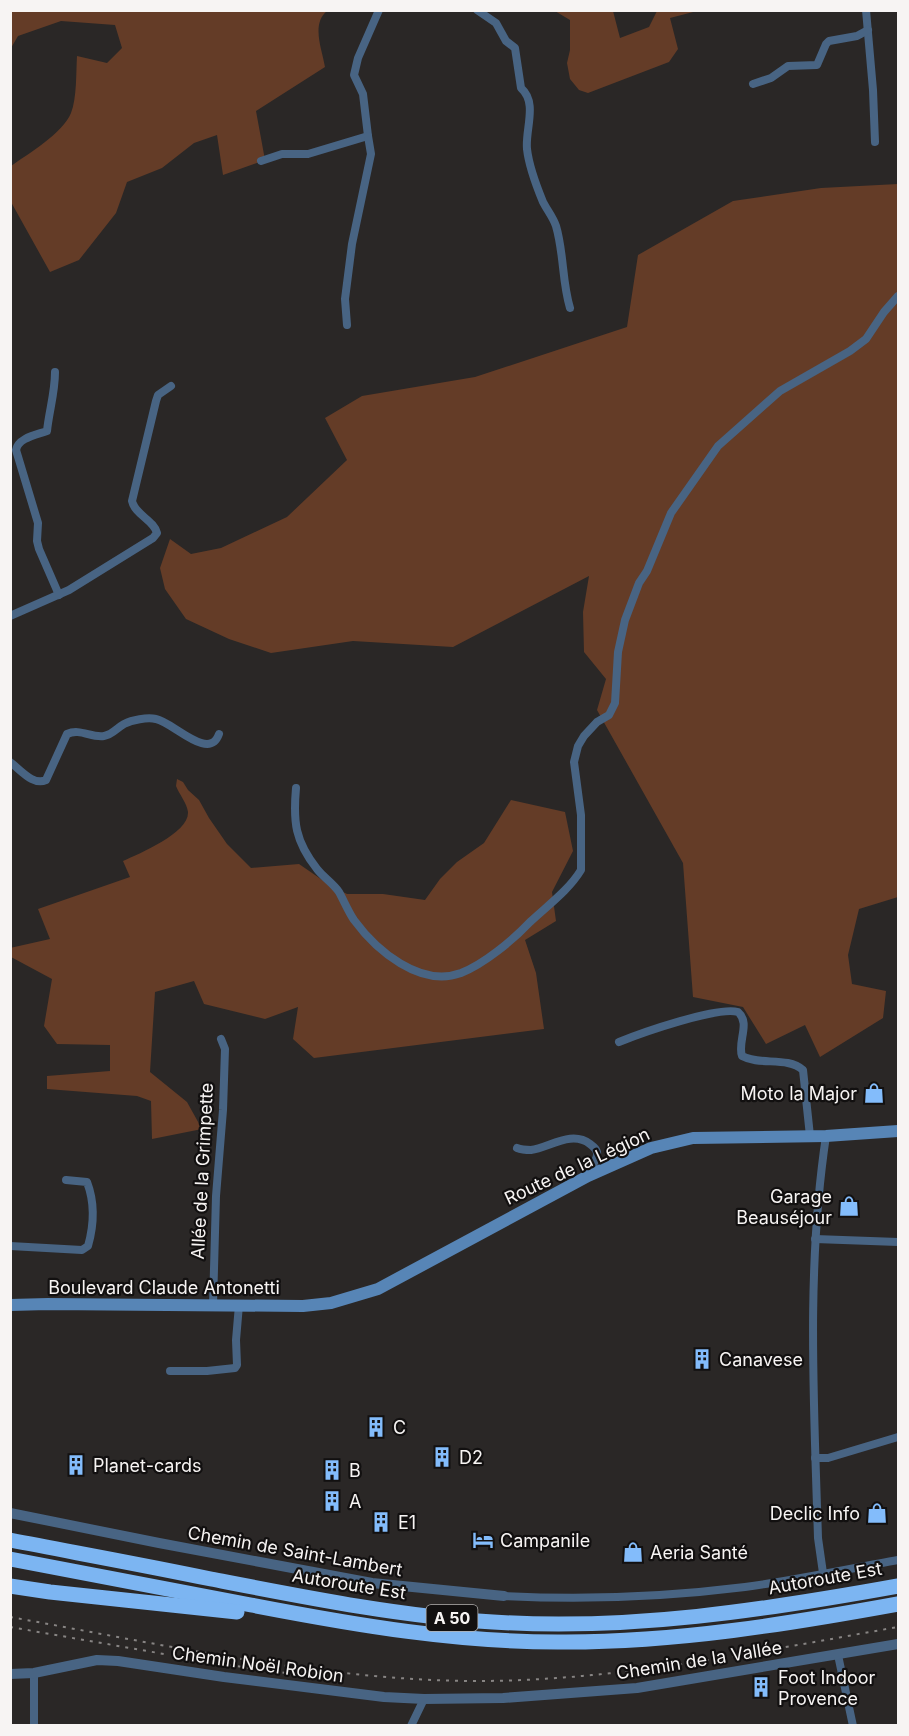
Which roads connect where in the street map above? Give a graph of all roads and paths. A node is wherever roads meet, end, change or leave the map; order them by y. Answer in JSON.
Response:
{"nodes":[{"id":1,"x":379,"y":10,"type":"edge"},
{"id":2,"x":477,"y":10,"type":"edge"},
{"id":3,"x":866,"y":10,"type":"edge"},
{"id":4,"x":867,"y":30,"type":"junction"},
{"id":5,"x":753,"y":84,"type":"dead end"},
{"id":6,"x":368,"y":136,"type":"junction"},
{"id":7,"x":875,"y":142,"type":"dead end"},
{"id":8,"x":261,"y":161,"type":"dead end"},
{"id":9,"x":898,"y":296,"type":"edge"},
{"id":10,"x":570,"y":308,"type":"dead end"},
{"id":11,"x":347,"y":325,"type":"dead end"},
{"id":12,"x":55,"y":372,"type":"dead end"},
{"id":13,"x":171,"y":386,"type":"dead end"},
{"id":14,"x":59,"y":595,"type":"junction"},
{"id":15,"x":10,"y":616,"type":"edge"},
{"id":16,"x":219,"y":734,"type":"dead end"},
{"id":17,"x":10,"y":762,"type":"edge"},
{"id":18,"x":296,"y":788,"type":"dead end"},
{"id":19,"x":221,"y":1039,"type":"dead end"},
{"id":20,"x":619,"y":1042,"type":"dead end"},
{"id":21,"x":898,"y":1131,"type":"edge"},
{"id":22,"x":826,"y":1136,"type":"junction"},
{"id":23,"x":810,"y":1137,"type":"junction"},
{"id":24,"x":517,"y":1148,"type":"dead end"},
{"id":25,"x":588,"y":1176,"type":"junction"},
{"id":26,"x":66,"y":1180,"type":"dead end"},
{"id":27,"x":815,"y":1239,"type":"junction"},
{"id":28,"x":898,"y":1242,"type":"edge"},
{"id":29,"x":10,"y":1246,"type":"edge"},
{"id":30,"x":10,"y":1300,"type":"edge"},
{"id":31,"x":39,"y":1304,"type":"junction"},
{"id":32,"x":10,"y":1305,"type":"edge"},
{"id":33,"x":213,"y":1305,"type":"junction"},
{"id":34,"x":239,"y":1305,"type":"junction"},
{"id":35,"x":290,"y":1306,"type":"joint"},
{"id":36,"x":170,"y":1371,"type":"dead end"},
{"id":37,"x":898,"y":1437,"type":"edge"},
{"id":38,"x":815,"y":1458,"type":"junction"},
{"id":39,"x":10,"y":1513,"type":"edge"},
{"id":40,"x":10,"y":1540,"type":"edge"},
{"id":41,"x":10,"y":1559,"type":"edge"},
{"id":42,"x":898,"y":1560,"type":"edge"},
{"id":43,"x":823,"y":1573,"type":"junction"},
{"id":44,"x":10,"y":1586,"type":"edge"},
{"id":45,"x":898,"y":1586,"type":"edge"},
{"id":46,"x":504,"y":1596,"type":"joint"},
{"id":47,"x":898,"y":1604,"type":"edge"},
{"id":48,"x":361,"y":1626,"type":"junction"},
{"id":49,"x":898,"y":1644,"type":"edge"},
{"id":50,"x":838,"y":1655,"type":"junction"},
{"id":51,"x":34,"y":1673,"type":"junction"},
{"id":52,"x":10,"y":1674,"type":"edge"},
{"id":53,"x":503,"y":1698,"type":"joint"},
{"id":54,"x":424,"y":1699,"type":"junction"},
{"id":55,"x":34,"y":1725,"type":"edge"},
{"id":56,"x":411,"y":1725,"type":"edge"},
{"id":57,"x":853,"y":1725,"type":"edge"}],
"edges":[{"from":1,"to":6,"type":"street"},
{"from":2,"to":10,"type":"street"},
{"from":3,"to":4,"type":"street"},
{"from":4,"to":5,"type":"street"},
{"from":4,"to":7,"type":"street"},
{"from":6,"to":8,"type":"street"},
{"from":6,"to":11,"type":"street"},
{"from":9,"to":18,"type":"street"},
{"from":12,"to":14,"type":"street"},
{"from":13,"to":14,"type":"street"},
{"from":14,"to":15,"type":"street"},
{"from":16,"to":17,"type":"street"},
{"from":19,"to":33,"type":"street","name":"Allée de la Grimpette"},
{"from":20,"to":23,"type":"street"},
{"from":21,"to":22,"type":"main road","name":"Route de la Légion"},
{"from":22,"to":23,"type":"main road","name":"Route de la Légion"},
{"from":22,"to":27,"type":"street"},
{"from":23,"to":25,"type":"main road","name":"Route de la Légion"},
{"from":24,"to":25,"type":"street"},
{"from":25,"to":35,"type":"main road","name":"Route de la Légion"},
{"from":26,"to":29,"type":"street"},
{"from":27,"to":28,"type":"street"},
{"from":27,"to":38,"type":"street"},
{"from":30,"to":31,"type":"main road","name":"Boulevard Claude Antonetti"},
{"from":31,"to":32,"type":"main road","name":"Boulevard Claude Antonetti"},
{"from":31,"to":33,"type":"main road","name":"Boulevard Claude Antonetti"},
{"from":33,"to":34,"type":"main road","name":"Boulevard Claude Antonetti"},
{"from":34,"to":35,"type":"main road","name":"Boulevard Claude Antonetti"},
{"from":34,"to":36,"type":"street"},
{"from":37,"to":38,"type":"street"},
{"from":38,"to":43,"type":"street"},
{"from":39,"to":46,"type":"street","name":"Chemin de Saint-Lambert"},
{"from":40,"to":45,"type":"highway","name":"Autoroute Est","number":"A 50"},
{"from":41,"to":48,"type":"highway","name":"Autoroute Est","number":"A 50"},
{"from":42,"to":43,"type":"street"},
{"from":43,"to":46,"type":"street"},
{"from":44,"to":48,"type":"highway"},
{"from":47,"to":48,"type":"highway","name":"Autoroute Est","number":"A 50"},
{"from":49,"to":50,"type":"street","name":"Chemin de la Vallée"},
{"from":50,"to":53,"type":"street","name":"Chemin de la Vallée"},
{"from":50,"to":57,"type":"street"},
{"from":51,"to":52,"type":"street","name":"Chemin Noël Robion"},
{"from":51,"to":54,"type":"street","name":"Chemin Noël Robion"},
{"from":51,"to":55,"type":"street"},
{"from":53,"to":54,"type":"street","name":"Chemin Noël Robion"},
{"from":54,"to":56,"type":"street"}]}
